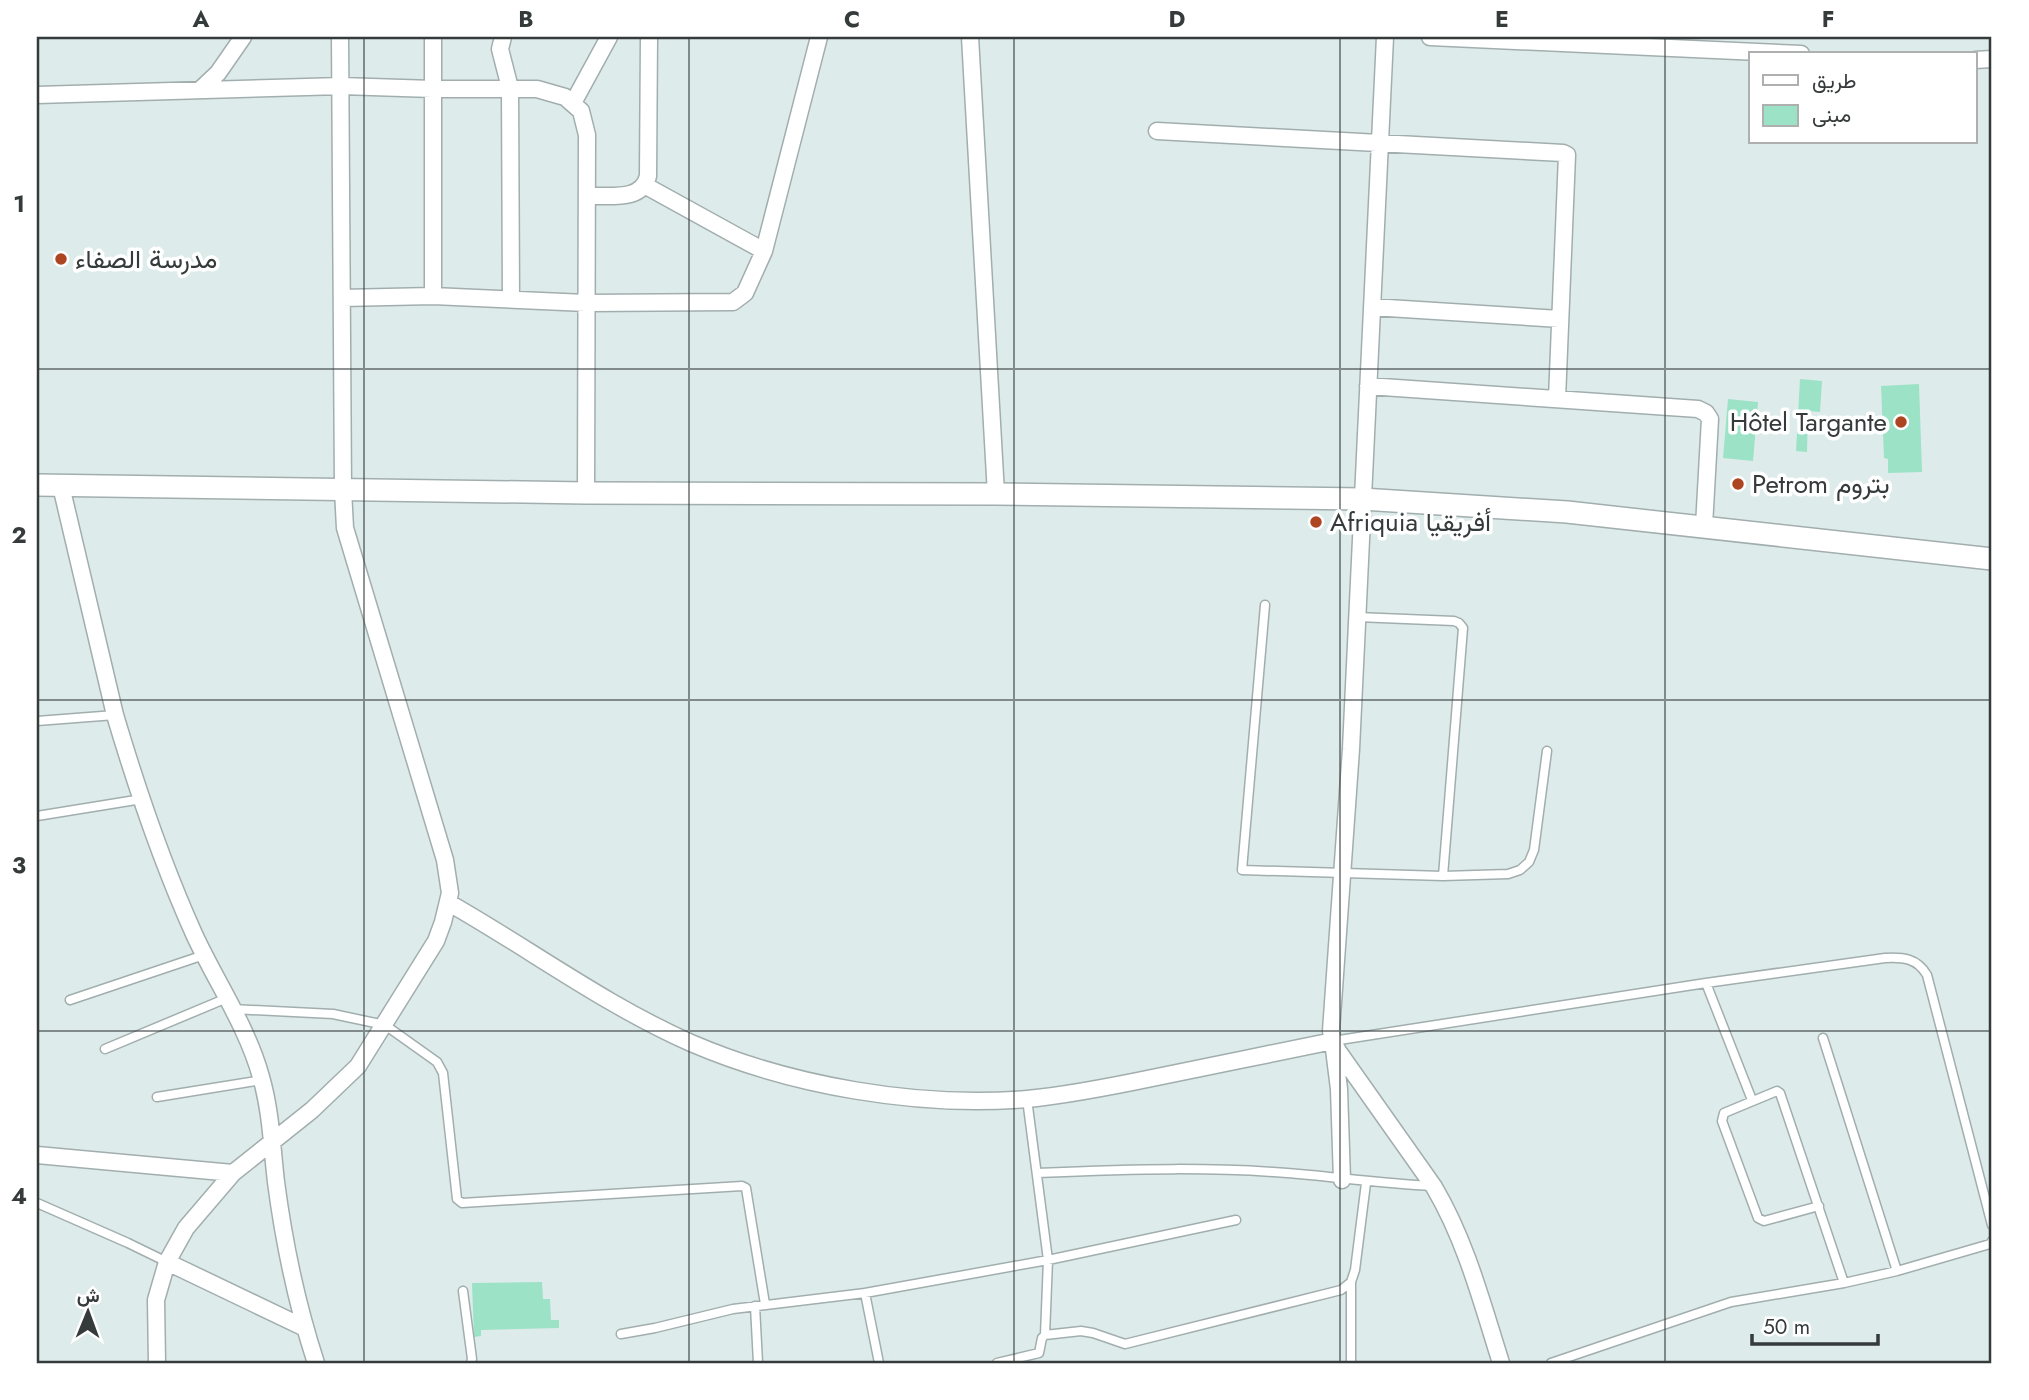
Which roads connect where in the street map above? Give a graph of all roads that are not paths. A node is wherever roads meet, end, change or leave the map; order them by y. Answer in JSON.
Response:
{"nodes":[{"id":1,"x":243,"y":37,"type":"edge"},
{"id":2,"x":340,"y":37,"type":"edge"},
{"id":3,"x":433,"y":37,"type":"edge"},
{"id":4,"x":503,"y":37,"type":"edge"},
{"id":5,"x":609,"y":37,"type":"edge"},
{"id":6,"x":649,"y":37,"type":"edge"},
{"id":7,"x":819,"y":37,"type":"edge"},
{"id":8,"x":970,"y":37,"type":"edge"},
{"id":9,"x":1385,"y":37,"type":"edge"},
{"id":10,"x":1430,"y":37,"type":"edge"},
{"id":11,"x":1757,"y":52,"type":"edge"},
{"id":12,"x":341,"y":86,"type":"junction"},
{"id":13,"x":433,"y":89,"type":"junction"},
{"id":14,"x":510,"y":89,"type":"junction"},
{"id":15,"x":200,"y":90,"type":"junction"},
{"id":16,"x":37,"y":95,"type":"edge"},
{"id":17,"x":573,"y":103,"type":"junction"},
{"id":18,"x":1157,"y":131,"type":"dead end"},
{"id":19,"x":1379,"y":142,"type":"junction"},
{"id":20,"x":646,"y":186,"type":"junction"},
{"id":21,"x":587,"y":196,"type":"junction"},
{"id":22,"x":764,"y":251,"type":"junction"},
{"id":23,"x":433,"y":296,"type":"junction"},
{"id":24,"x":342,"y":298,"type":"junction"},
{"id":25,"x":511,"y":299,"type":"junction"},
{"id":26,"x":586,"y":303,"type":"junction"},
{"id":27,"x":1372,"y":307,"type":"junction"},
{"id":28,"x":1560,"y":318,"type":"junction"},
{"id":29,"x":1368,"y":386,"type":"junction"},
{"id":30,"x":1557,"y":399,"type":"junction"},
{"id":31,"x":37,"y":485,"type":"edge"},
{"id":32,"x":61,"y":486,"type":"junction"},
{"id":33,"x":343,"y":490,"type":"junction"},
{"id":34,"x":586,"y":493,"type":"junction"},
{"id":35,"x":996,"y":494,"type":"junction"},
{"id":36,"x":1362,"y":499,"type":"junction"},
{"id":37,"x":1704,"y":526,"type":"junction"},
{"id":38,"x":1992,"y":559,"type":"edge"},
{"id":39,"x":1265,"y":605,"type":"dead end"},
{"id":40,"x":1357,"y":617,"type":"junction"},
{"id":41,"x":115,"y":715,"type":"junction"},
{"id":42,"x":37,"y":721,"type":"edge"},
{"id":43,"x":1547,"y":751,"type":"dead end"},
{"id":44,"x":142,"y":799,"type":"junction"},
{"id":45,"x":37,"y":816,"type":"edge"},
{"id":46,"x":1343,"y":875,"type":"junction"},
{"id":47,"x":1443,"y":876,"type":"junction"},
{"id":48,"x":449,"y":903,"type":"junction"},
{"id":49,"x":204,"y":955,"type":"junction"},
{"id":50,"x":1706,"y":983,"type":"junction"},
{"id":51,"x":70,"y":1000,"type":"dead end"},
{"id":52,"x":230,"y":1003,"type":"junction"},
{"id":53,"x":385,"y":1025,"type":"junction"},
{"id":54,"x":1823,"y":1038,"type":"dead end"},
{"id":55,"x":1333,"y":1041,"type":"junction"},
{"id":56,"x":106,"y":1049,"type":"dead end"},
{"id":57,"x":262,"y":1080,"type":"junction"},
{"id":58,"x":158,"y":1097,"type":"dead end"},
{"id":59,"x":1027,"y":1099,"type":"junction"},
{"id":60,"x":1752,"y":1100,"type":"junction"},
{"id":61,"x":272,"y":1142,"type":"junction"},
{"id":62,"x":37,"y":1155,"type":"edge"},
{"id":63,"x":233,"y":1173,"type":"junction"},
{"id":64,"x":1037,"y":1173,"type":"junction"},
{"id":65,"x":1342,"y":1180,"type":"junction"},
{"id":66,"x":1366,"y":1183,"type":"junction"},
{"id":67,"x":1434,"y":1186,"type":"junction"},
{"id":68,"x":37,"y":1203,"type":"edge"},
{"id":69,"x":1819,"y":1206,"type":"junction"},
{"id":70,"x":1236,"y":1220,"type":"dead end"},
{"id":71,"x":1992,"y":1225,"type":"edge"},
{"id":72,"x":1992,"y":1241,"type":"edge"},
{"id":73,"x":1048,"y":1260,"type":"junction"},
{"id":74,"x":167,"y":1262,"type":"junction"},
{"id":75,"x":1897,"y":1271,"type":"junction"},
{"id":76,"x":1351,"y":1282,"type":"junction"},
{"id":77,"x":1844,"y":1283,"type":"junction"},
{"id":78,"x":463,"y":1291,"type":"dead end"},
{"id":79,"x":866,"y":1293,"type":"junction"},
{"id":80,"x":765,"y":1304,"type":"junction"},
{"id":81,"x":755,"y":1306,"type":"junction"},
{"id":82,"x":304,"y":1328,"type":"junction"},
{"id":83,"x":621,"y":1334,"type":"dead end"},
{"id":84,"x":1045,"y":1335,"type":"junction"},
{"id":85,"x":157,"y":1363,"type":"edge"},
{"id":86,"x":316,"y":1363,"type":"edge"},
{"id":87,"x":471,"y":1363,"type":"edge"},
{"id":88,"x":758,"y":1363,"type":"edge"},
{"id":89,"x":879,"y":1363,"type":"edge"},
{"id":90,"x":997,"y":1363,"type":"edge"},
{"id":91,"x":1351,"y":1363,"type":"edge"},
{"id":92,"x":1501,"y":1363,"type":"edge"},
{"id":93,"x":1551,"y":1363,"type":"edge"}],
"edges":[{"from":1,"to":15,"type":"street"},
{"from":2,"to":12,"type":"street"},
{"from":3,"to":13,"type":"street"},
{"from":4,"to":14,"type":"street"},
{"from":5,"to":17,"type":"street"},
{"from":6,"to":20,"type":"street"},
{"from":7,"to":22,"type":"street"},
{"from":8,"to":35,"type":"street"},
{"from":9,"to":19,"type":"street"},
{"from":10,"to":11,"type":"street"},
{"from":12,"to":13,"type":"street"},
{"from":12,"to":15,"type":"street"},
{"from":12,"to":24,"type":"street"},
{"from":13,"to":14,"type":"street"},
{"from":13,"to":23,"type":"street"},
{"from":14,"to":17,"type":"street"},
{"from":14,"to":25,"type":"street"},
{"from":15,"to":16,"type":"street"},
{"from":17,"to":21,"type":"street"},
{"from":18,"to":19,"type":"street"},
{"from":19,"to":27,"type":"street"},
{"from":19,"to":28,"type":"street"},
{"from":20,"to":21,"type":"street"},
{"from":20,"to":22,"type":"street"},
{"from":21,"to":26,"type":"street"},
{"from":22,"to":26,"type":"street"},
{"from":23,"to":24,"type":"street"},
{"from":23,"to":25,"type":"street"},
{"from":24,"to":33,"type":"street"},
{"from":25,"to":26,"type":"street"},
{"from":26,"to":34,"type":"street"},
{"from":27,"to":28,"type":"street"},
{"from":27,"to":29,"type":"street"},
{"from":28,"to":30,"type":"street"},
{"from":29,"to":30,"type":"street"},
{"from":29,"to":36,"type":"street"},
{"from":30,"to":37,"type":"street"},
{"from":31,"to":32,"type":"main road"},
{"from":32,"to":33,"type":"main road"},
{"from":32,"to":41,"type":"street"},
{"from":33,"to":34,"type":"main road"},
{"from":33,"to":48,"type":"street"},
{"from":34,"to":35,"type":"main road"},
{"from":35,"to":36,"type":"main road"},
{"from":36,"to":37,"type":"main road"},
{"from":36,"to":40,"type":"street"},
{"from":37,"to":38,"type":"main road"},
{"from":39,"to":46,"type":"lane"},
{"from":40,"to":46,"type":"street"},
{"from":40,"to":47,"type":"lane"},
{"from":41,"to":42,"type":"lane"},
{"from":41,"to":44,"type":"street"},
{"from":43,"to":47,"type":"lane"},
{"from":44,"to":45,"type":"lane"},
{"from":44,"to":49,"type":"street"},
{"from":46,"to":47,"type":"lane"},
{"from":46,"to":55,"type":"street"},
{"from":48,"to":53,"type":"street"},
{"from":48,"to":59,"type":"street"},
{"from":49,"to":51,"type":"lane"},
{"from":49,"to":52,"type":"street"},
{"from":50,"to":55,"type":"lane"},
{"from":50,"to":60,"type":"lane"},
{"from":50,"to":71,"type":"lane"},
{"from":52,"to":53,"type":"lane"},
{"from":52,"to":56,"type":"lane"},
{"from":52,"to":57,"type":"street"},
{"from":53,"to":61,"type":"street"},
{"from":53,"to":80,"type":"lane"},
{"from":54,"to":75,"type":"lane"},
{"from":55,"to":59,"type":"street"},
{"from":55,"to":65,"type":"street"},
{"from":55,"to":67,"type":"street"},
{"from":57,"to":58,"type":"lane"},
{"from":57,"to":61,"type":"street"},
{"from":59,"to":64,"type":"lane"},
{"from":60,"to":69,"type":"lane"},
{"from":60,"to":69,"type":"lane"},
{"from":61,"to":63,"type":"street"},
{"from":61,"to":82,"type":"street"},
{"from":62,"to":63,"type":"street"},
{"from":63,"to":74,"type":"street"},
{"from":64,"to":65,"type":"lane"},
{"from":64,"to":73,"type":"lane"},
{"from":65,"to":66,"type":"lane"},
{"from":66,"to":67,"type":"lane"},
{"from":66,"to":76,"type":"lane"},
{"from":67,"to":92,"type":"street"},
{"from":68,"to":74,"type":"lane"},
{"from":69,"to":77,"type":"lane"},
{"from":70,"to":73,"type":"lane"},
{"from":72,"to":75,"type":"lane"},
{"from":73,"to":79,"type":"lane"},
{"from":73,"to":84,"type":"lane"},
{"from":74,"to":82,"type":"street"},
{"from":74,"to":85,"type":"street"},
{"from":75,"to":77,"type":"lane"},
{"from":76,"to":84,"type":"lane"},
{"from":76,"to":91,"type":"lane"},
{"from":77,"to":93,"type":"lane"},
{"from":78,"to":87,"type":"lane"},
{"from":79,"to":80,"type":"lane"},
{"from":79,"to":89,"type":"lane"},
{"from":80,"to":81,"type":"lane"},
{"from":81,"to":83,"type":"lane"},
{"from":81,"to":88,"type":"lane"},
{"from":82,"to":86,"type":"street"},
{"from":84,"to":90,"type":"lane"}]}
